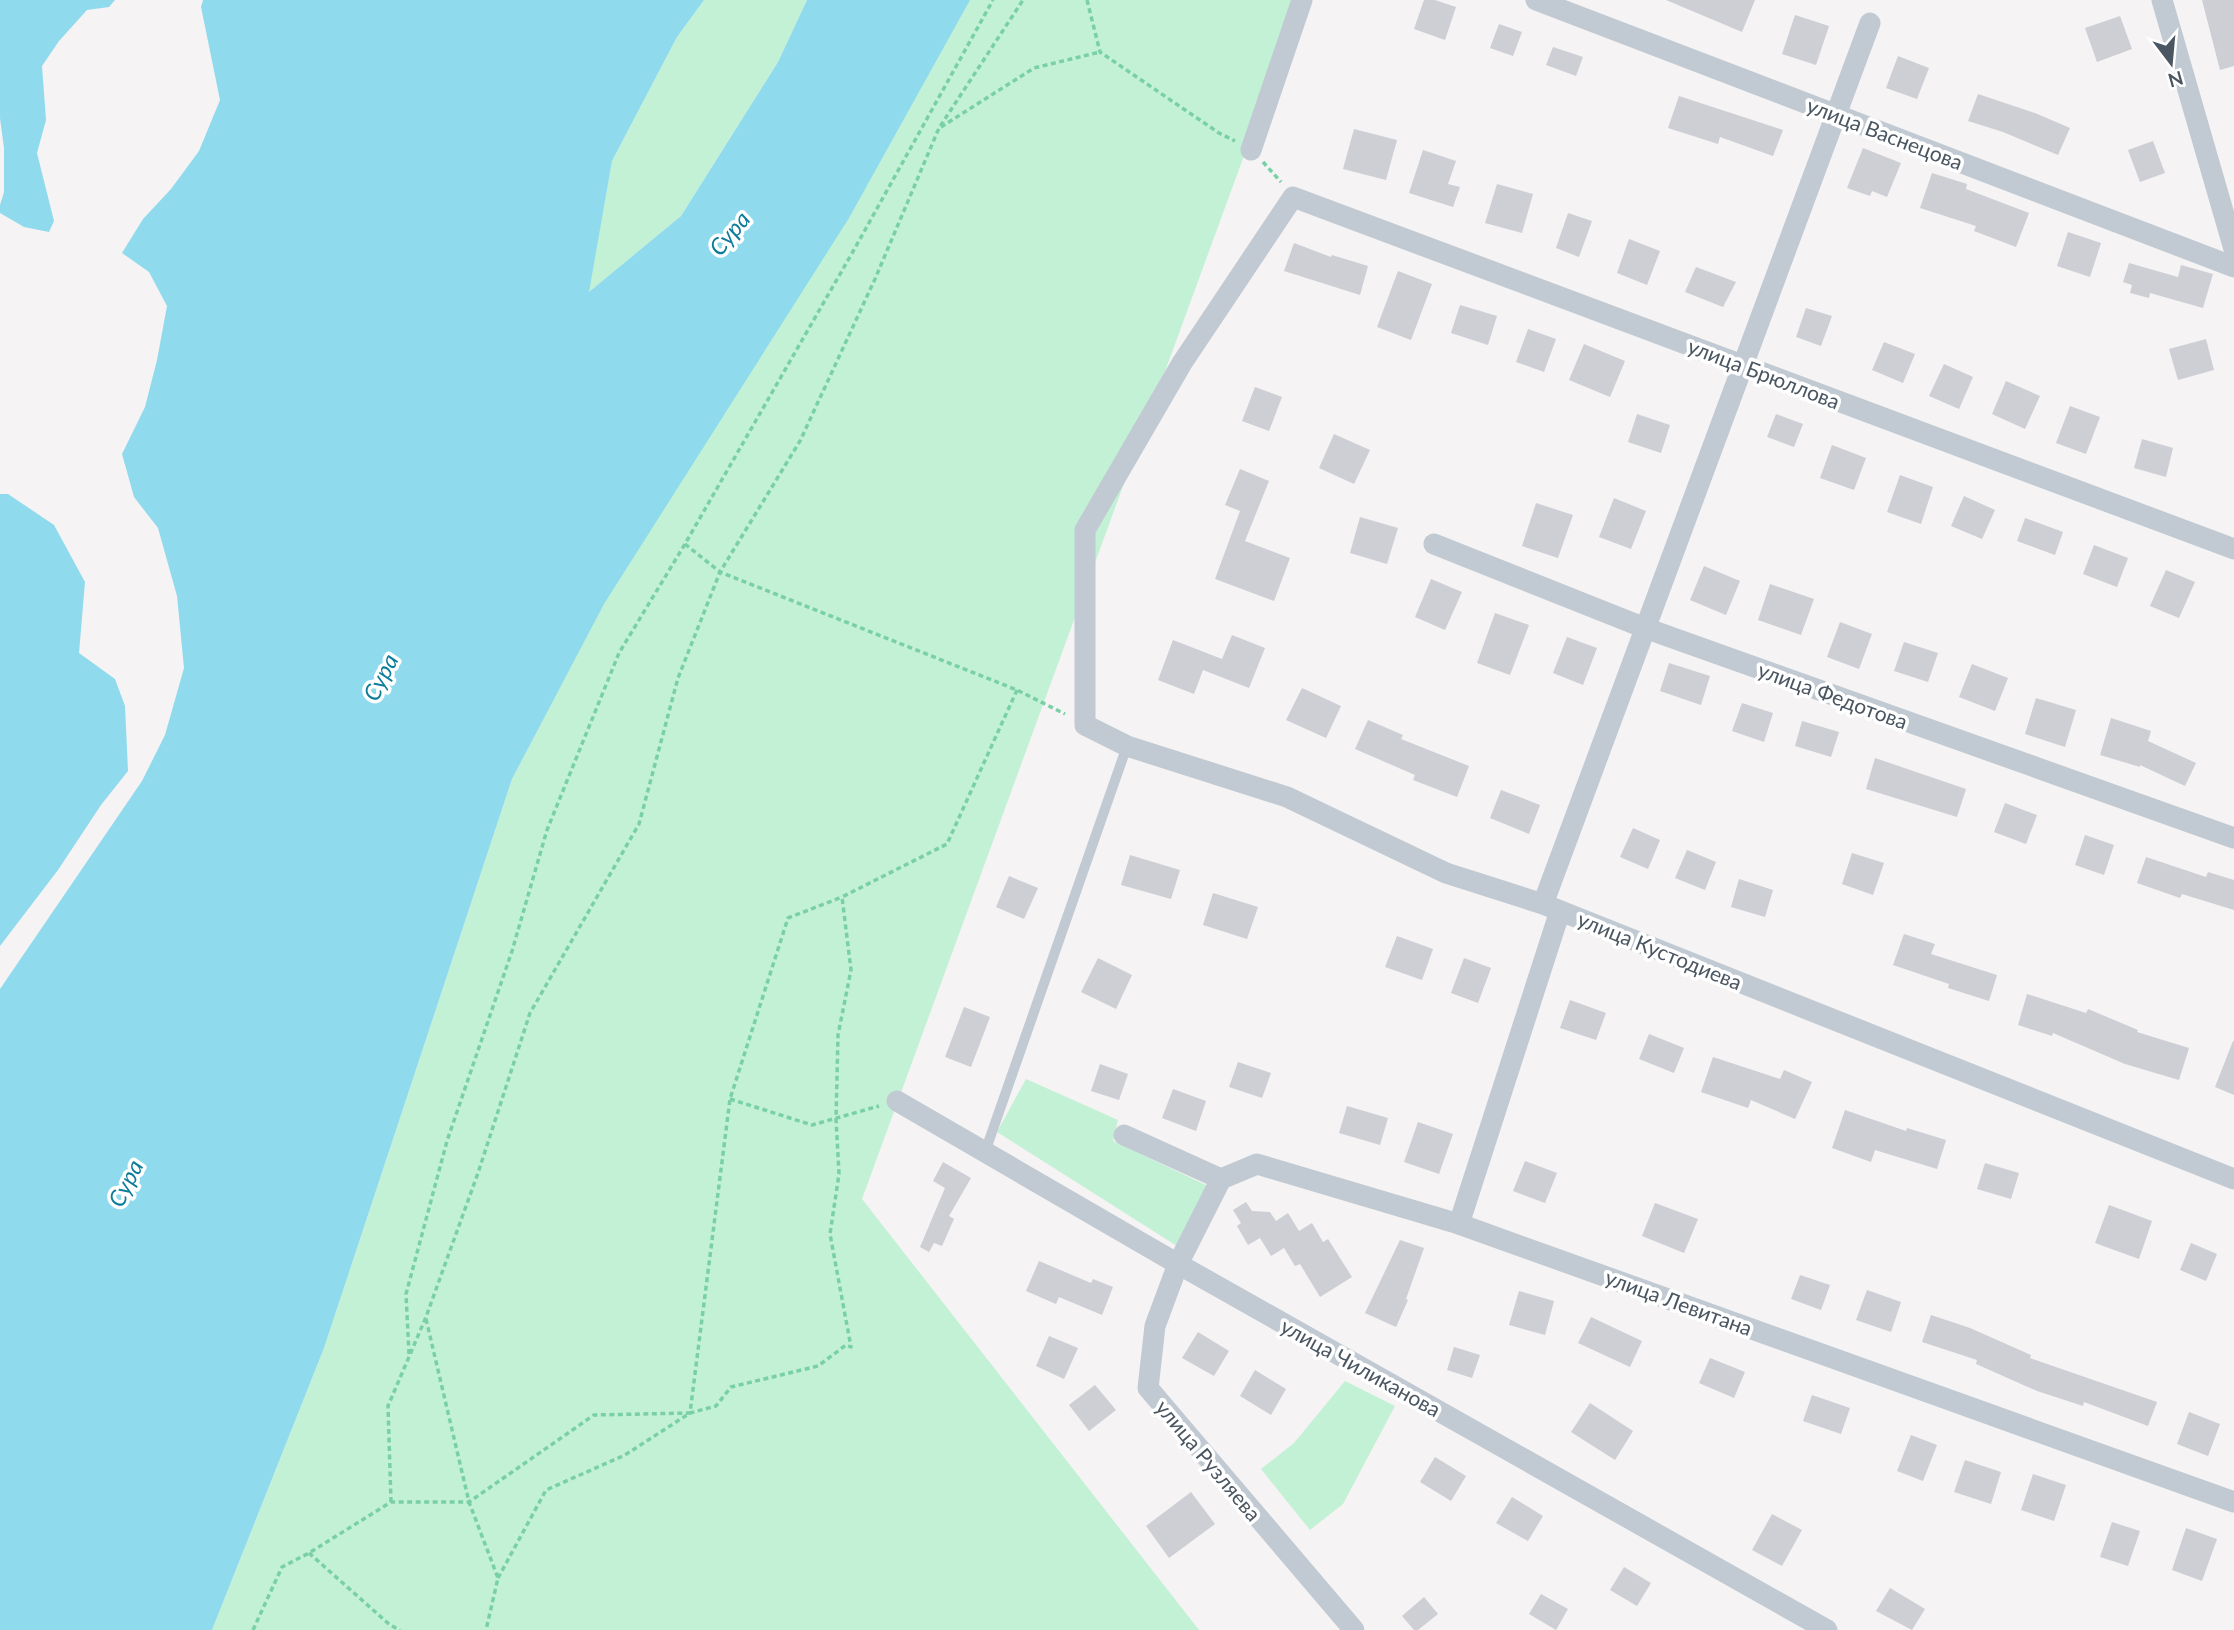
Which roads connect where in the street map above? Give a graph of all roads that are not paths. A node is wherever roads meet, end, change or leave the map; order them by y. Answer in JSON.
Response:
{"nodes":[{"id":1,"x":1301,"y":0,"type":"edge"},
{"id":2,"x":1536,"y":0,"type":"edge"},
{"id":3,"x":2162,"y":0,"type":"edge"},
{"id":4,"x":1870,"y":23,"type":"dead end"},
{"id":5,"x":1836,"y":114,"type":"junction"},
{"id":6,"x":1251,"y":150,"type":"road end"},
{"id":7,"x":2234,"y":249,"type":"edge"},
{"id":8,"x":2234,"y":267,"type":"edge"},
{"id":9,"x":1743,"y":365,"type":"junction"},
{"id":10,"x":1434,"y":544,"type":"dead end"},
{"id":11,"x":2234,"y":549,"type":"edge"},
{"id":12,"x":1645,"y":628,"type":"junction"},
{"id":13,"x":1085,"y":725,"type":"joint"},
{"id":14,"x":1127,"y":746,"type":"junction"},
{"id":15,"x":2234,"y":838,"type":"edge"},
{"id":16,"x":1552,"y":907,"type":"junction"},
{"id":17,"x":897,"y":1101,"type":"road end"},
{"id":18,"x":1124,"y":1135,"type":"dead end"},
{"id":19,"x":985,"y":1152,"type":"junction"},
{"id":20,"x":1221,"y":1179,"type":"junction"},
{"id":21,"x":2234,"y":1179,"type":"edge"},
{"id":22,"x":1459,"y":1224,"type":"junction"},
{"id":23,"x":1178,"y":1264,"type":"junction"},
{"id":24,"x":2234,"y":1502,"type":"edge"},
{"id":25,"x":1792,"y":1621,"type":"edge"},
{"id":26,"x":1354,"y":1630,"type":"edge"},
{"id":27,"x":1827,"y":1630,"type":"edge"}],
"edges":[{"from":1,"to":6,"type":"street"},
{"from":2,"to":5,"type":"street","name":"улица Васнецова"},
{"from":3,"to":7,"type":"street"},
{"from":4,"to":5,"type":"street"},
{"from":5,"to":8,"type":"street","name":"улица Васнецова"},
{"from":5,"to":9,"type":"street"},
{"from":9,"to":11,"type":"street","name":"улица Брюллова"},
{"from":9,"to":12,"type":"street"},
{"from":9,"to":13,"type":"street","name":"улица Брюллова"},
{"from":10,"to":12,"type":"street","name":"улица Федотова"},
{"from":12,"to":15,"type":"street","name":"улица Федотова"},
{"from":12,"to":16,"type":"street"},
{"from":13,"to":14,"type":"street","name":"улица Кустодиева"},
{"from":14,"to":16,"type":"street","name":"улица Кустодиева"},
{"from":14,"to":19,"type":"lane"},
{"from":16,"to":21,"type":"street","name":"улица Кустодиева"},
{"from":16,"to":22,"type":"street"},
{"from":17,"to":19,"type":"street","name":"улица Чиликанова"},
{"from":18,"to":20,"type":"street"},
{"from":19,"to":23,"type":"street","name":"улица Чиликанова"},
{"from":20,"to":22,"type":"street","name":"улица Левитана"},
{"from":20,"to":23,"type":"street","name":"улица Рузляева"},
{"from":22,"to":24,"type":"street","name":"улица Левитана"},
{"from":23,"to":25,"type":"street","name":"улица Чиликанова"},
{"from":23,"to":26,"type":"street","name":"улица Рузляева"},
{"from":25,"to":27,"type":"street","name":"улица Чиликанова"}]}
